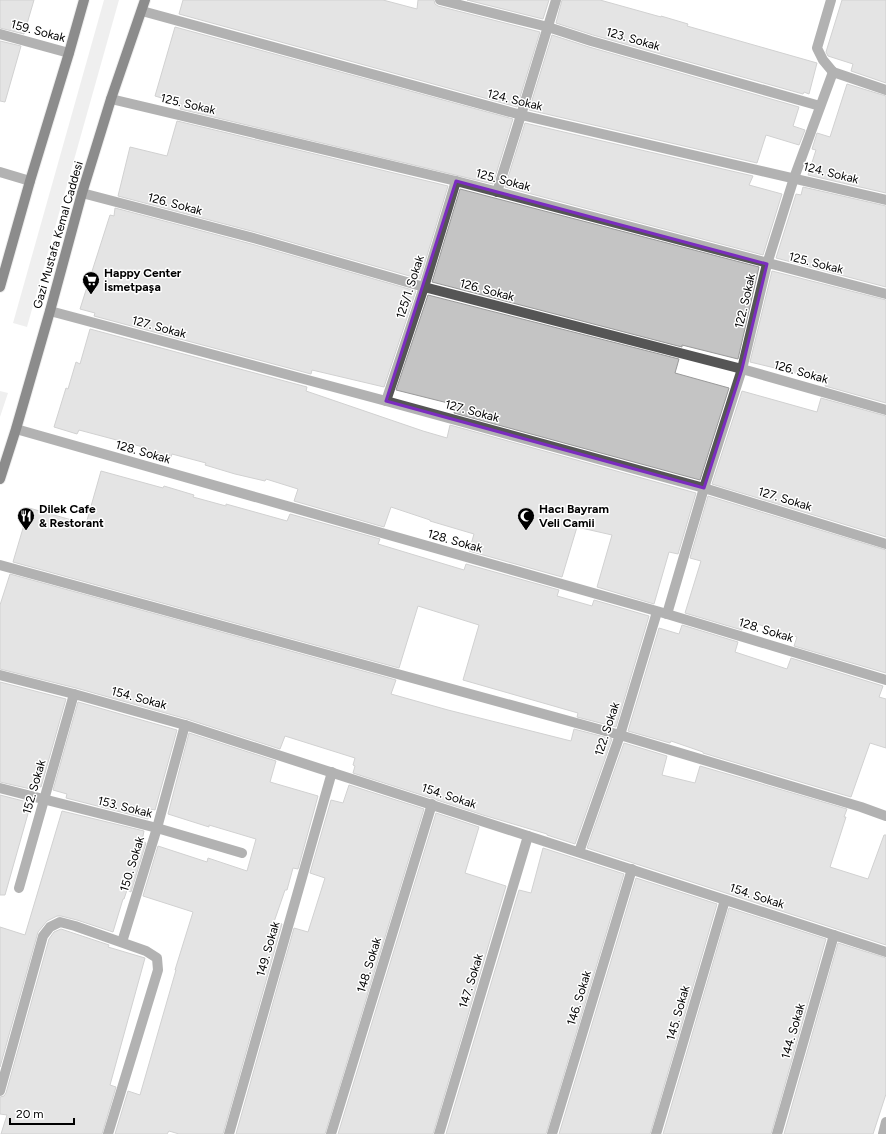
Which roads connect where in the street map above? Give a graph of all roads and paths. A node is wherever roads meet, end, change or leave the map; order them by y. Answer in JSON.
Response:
{"nodes":[{"id":1,"x":84,"y":0,"type":"edge"},
{"id":2,"x":141,"y":0,"type":"edge"},
{"id":3,"x":145,"y":0,"type":"edge"},
{"id":4,"x":440,"y":0,"type":"edge"},
{"id":5,"x":556,"y":0,"type":"edge"},
{"id":6,"x":831,"y":0,"type":"edge"},
{"id":7,"x":142,"y":11,"type":"junction"},
{"id":8,"x":548,"y":27,"type":"junction"},
{"id":9,"x":0,"y":34,"type":"edge"},
{"id":10,"x":69,"y":53,"type":"junction"},
{"id":11,"x":833,"y":72,"type":"junction"},
{"id":12,"x":886,"y":90,"type":"edge"},
{"id":13,"x":112,"y":100,"type":"junction"},
{"id":14,"x":820,"y":106,"type":"junction"},
{"id":15,"x":521,"y":115,"type":"junction"},
{"id":16,"x":0,"y":172,"type":"edge"},
{"id":17,"x":794,"y":178,"type":"junction"},
{"id":18,"x":30,"y":181,"type":"junction"},
{"id":19,"x":456,"y":181,"type":"junction"},
{"id":20,"x":497,"y":192,"type":"junction"},
{"id":21,"x":82,"y":193,"type":"junction"},
{"id":22,"x":886,"y":200,"type":"edge"},
{"id":23,"x":767,"y":264,"type":"junction"},
{"id":24,"x":0,"y":287,"type":"edge"},
{"id":25,"x":424,"y":287,"type":"junction"},
{"id":26,"x":886,"y":294,"type":"edge"},
{"id":27,"x":50,"y":312,"type":"junction"},
{"id":28,"x":742,"y":369,"type":"junction"},
{"id":29,"x":386,"y":401,"type":"junction"},
{"id":30,"x":886,"y":410,"type":"edge"},
{"id":31,"x":16,"y":429,"type":"junction"},
{"id":32,"x":0,"y":478,"type":"edge"},
{"id":33,"x":704,"y":488,"type":"junction"},
{"id":34,"x":886,"y":544,"type":"edge"},
{"id":35,"x":0,"y":565,"type":"edge"},
{"id":36,"x":657,"y":612,"type":"junction"},
{"id":37,"x":667,"y":614,"type":"junction"},
{"id":38,"x":0,"y":675,"type":"edge"},
{"id":39,"x":886,"y":680,"type":"edge"},
{"id":40,"x":74,"y":694,"type":"junction"},
{"id":41,"x":186,"y":724,"type":"junction"},
{"id":42,"x":620,"y":736,"type":"junction"},
{"id":43,"x":332,"y":772,"type":"junction"},
{"id":44,"x":0,"y":788,"type":"edge"},
{"id":45,"x":44,"y":800,"type":"junction"},
{"id":46,"x":432,"y":804,"type":"junction"},
{"id":47,"x":886,"y":816,"type":"edge"},
{"id":48,"x":156,"y":828,"type":"junction"},
{"id":49,"x":528,"y":836,"type":"junction"},
{"id":50,"x":579,"y":852,"type":"junction"},
{"id":51,"x":242,"y":853,"type":"dead end"},
{"id":52,"x":632,"y":870,"type":"junction"},
{"id":53,"x":19,"y":888,"type":"dead end"},
{"id":54,"x":725,"y":900,"type":"junction"},
{"id":55,"x":834,"y":935,"type":"junction"},
{"id":56,"x":122,"y":942,"type":"junction"},
{"id":57,"x":886,"y":952,"type":"edge"},
{"id":58,"x":0,"y":1091,"type":"edge"},
{"id":59,"x":886,"y":1122,"type":"edge"},
{"id":60,"x":108,"y":1134,"type":"edge"},
{"id":61,"x":229,"y":1134,"type":"edge"},
{"id":62,"x":331,"y":1134,"type":"edge"},
{"id":63,"x":439,"y":1134,"type":"edge"},
{"id":64,"x":552,"y":1134,"type":"edge"},
{"id":65,"x":656,"y":1134,"type":"edge"},
{"id":66,"x":777,"y":1134,"type":"edge"},
{"id":67,"x":883,"y":1134,"type":"edge"}],
"edges":[{"from":1,"to":10,"type":"main road"},
{"from":2,"to":7,"type":"main road"},
{"from":3,"to":7,"type":"main road","name":"Gazi Mustafa Kemal Caddesi"},
{"from":4,"to":8,"type":"street","name":"123. Sokak"},
{"from":5,"to":8,"type":"street"},
{"from":6,"to":11,"type":"street"},
{"from":7,"to":13,"type":"main road","name":"Gazi Mustafa Kemal Caddesi"},
{"from":7,"to":15,"type":"street","name":"124. Sokak"},
{"from":8,"to":14,"type":"street","name":"123. Sokak"},
{"from":8,"to":15,"type":"street"},
{"from":9,"to":10,"type":"street","name":"159. Sokak"},
{"from":10,"to":18,"type":"main road"},
{"from":11,"to":12,"type":"street"},
{"from":11,"to":14,"type":"street","name":"122. Sokak"},
{"from":13,"to":19,"type":"street","name":"125. Sokak"},
{"from":13,"to":21,"type":"main road","name":"Gazi Mustafa Kemal Caddesi"},
{"from":14,"to":17,"type":"street","name":"122. Sokak"},
{"from":15,"to":17,"type":"street","name":"124. Sokak"},
{"from":15,"to":20,"type":"street"},
{"from":16,"to":18,"type":"street"},
{"from":17,"to":22,"type":"street","name":"124. Sokak"},
{"from":17,"to":23,"type":"street","name":"122. Sokak"},
{"from":18,"to":24,"type":"main road"},
{"from":19,"to":20,"type":"street","name":"125. Sokak"},
{"from":19,"to":25,"type":"street","name":"125/1. Sokak"},
{"from":20,"to":23,"type":"street","name":"125. Sokak"},
{"from":21,"to":25,"type":"street","name":"126. Sokak"},
{"from":21,"to":27,"type":"main road","name":"Gazi Mustafa Kemal Caddesi"},
{"from":23,"to":26,"type":"street","name":"125. Sokak"},
{"from":23,"to":28,"type":"street","name":"122. Sokak"},
{"from":25,"to":28,"type":"street","name":"126. Sokak"},
{"from":25,"to":29,"type":"street","name":"125/1. Sokak"},
{"from":27,"to":29,"type":"street","name":"127. Sokak"},
{"from":27,"to":31,"type":"main road","name":"Gazi Mustafa Kemal Caddesi"},
{"from":28,"to":30,"type":"street","name":"126. Sokak"},
{"from":28,"to":33,"type":"street","name":"122. Sokak"},
{"from":29,"to":33,"type":"street","name":"127. Sokak"},
{"from":31,"to":32,"type":"main road","name":"Gazi Mustafa Kemal Caddesi"},
{"from":31,"to":36,"type":"street","name":"128. Sokak"},
{"from":33,"to":34,"type":"street","name":"127. Sokak"},
{"from":33,"to":37,"type":"street","name":"122. Sokak"},
{"from":35,"to":42,"type":"street"},
{"from":36,"to":37,"type":"street","name":"128. Sokak"},
{"from":36,"to":42,"type":"street","name":"122. Sokak"},
{"from":37,"to":39,"type":"street","name":"128. Sokak"},
{"from":38,"to":40,"type":"street","name":"154. Sokak"},
{"from":40,"to":41,"type":"street","name":"154. Sokak"},
{"from":40,"to":45,"type":"street","name":"152. Sokak"},
{"from":41,"to":43,"type":"street","name":"154. Sokak"},
{"from":41,"to":48,"type":"street","name":"150. Sokak"},
{"from":42,"to":47,"type":"street"},
{"from":42,"to":50,"type":"street","name":"122. Sokak"},
{"from":43,"to":46,"type":"street","name":"154. Sokak"},
{"from":43,"to":61,"type":"street","name":"149. Sokak"},
{"from":44,"to":45,"type":"street","name":"153. Sokak"},
{"from":45,"to":48,"type":"street","name":"153. Sokak"},
{"from":45,"to":53,"type":"street","name":"152. Sokak"},
{"from":46,"to":49,"type":"street","name":"154. Sokak"},
{"from":46,"to":62,"type":"street","name":"148. Sokak"},
{"from":48,"to":51,"type":"street","name":"153. Sokak"},
{"from":48,"to":56,"type":"street","name":"150. Sokak"},
{"from":49,"to":50,"type":"street","name":"154. Sokak"},
{"from":49,"to":63,"type":"street","name":"147. Sokak"},
{"from":50,"to":52,"type":"street","name":"154. Sokak"},
{"from":52,"to":54,"type":"street","name":"154. Sokak"},
{"from":52,"to":64,"type":"street","name":"146. Sokak"},
{"from":54,"to":55,"type":"street","name":"154. Sokak"},
{"from":54,"to":65,"type":"street","name":"145. Sokak"},
{"from":55,"to":57,"type":"street","name":"154. Sokak"},
{"from":55,"to":66,"type":"street","name":"144. Sokak"},
{"from":56,"to":58,"type":"street"},
{"from":56,"to":60,"type":"street"},
{"from":59,"to":67,"type":"street"}]}
